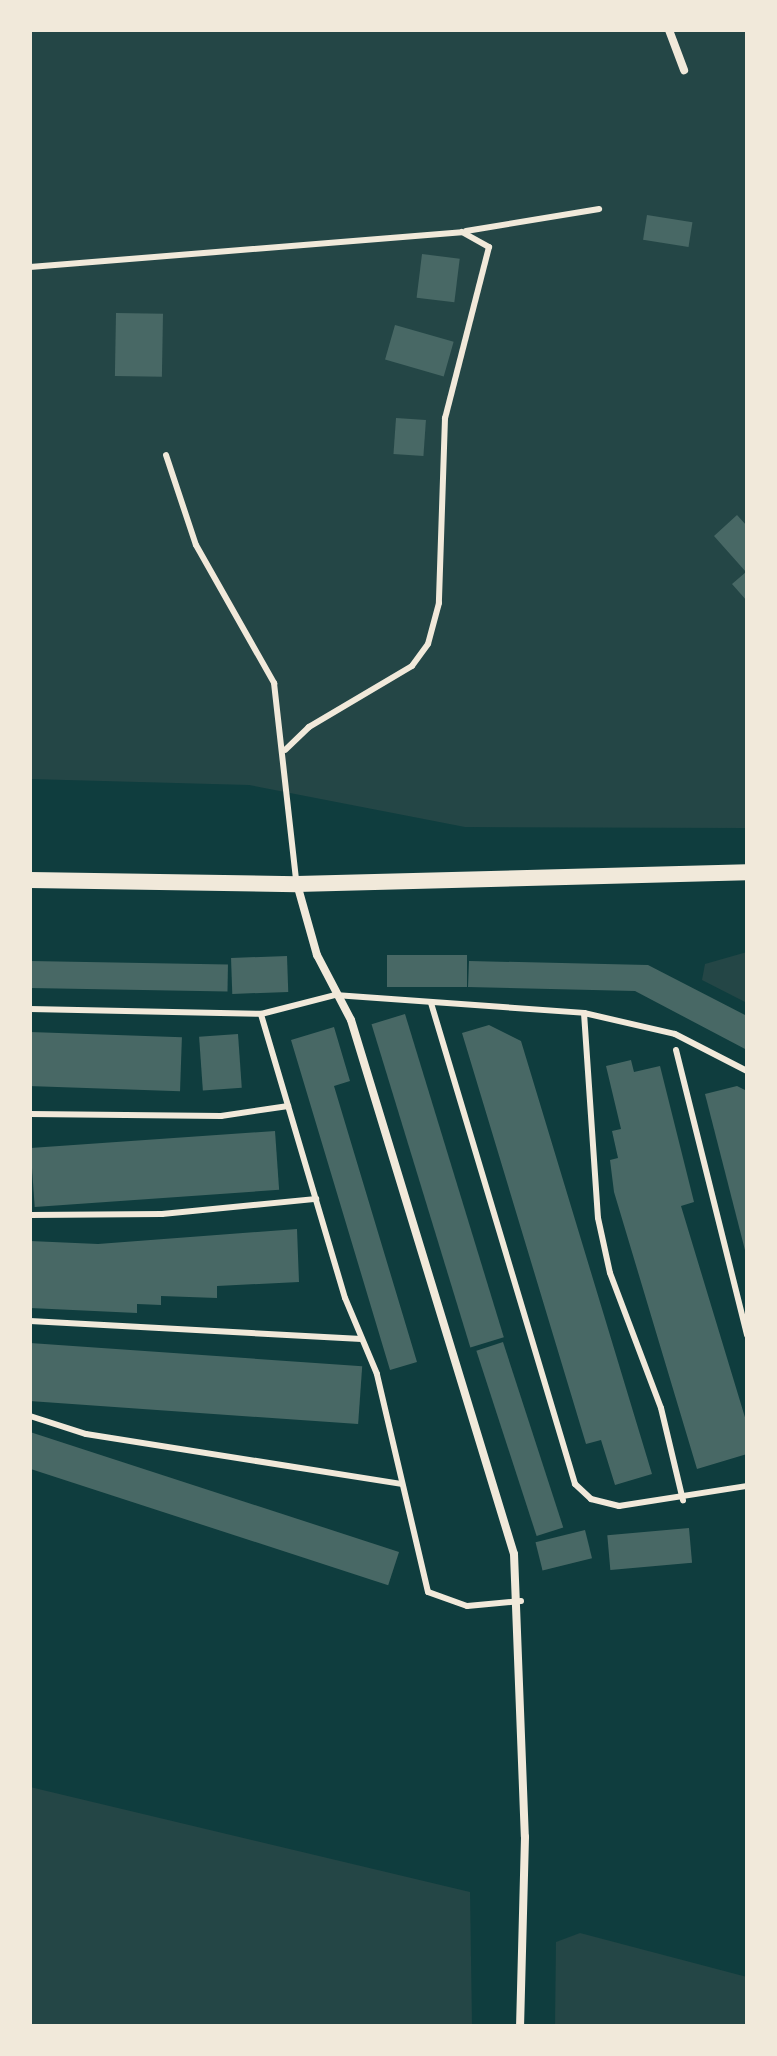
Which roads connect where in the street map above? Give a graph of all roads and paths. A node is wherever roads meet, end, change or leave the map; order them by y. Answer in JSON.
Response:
{"nodes":[{"id":1,"x":669,"y":30,"type":"edge"},
{"id":2,"x":684,"y":70,"type":"dead end"},
{"id":3,"x":599,"y":209,"type":"dead end"},
{"id":4,"x":462,"y":232,"type":"junction"},
{"id":5,"x":30,"y":267,"type":"edge"},
{"id":6,"x":166,"y":455,"type":"dead end"},
{"id":7,"x":285,"y":750,"type":"junction"},
{"id":8,"x":747,"y":872,"type":"edge"},
{"id":9,"x":30,"y":880,"type":"edge"},
{"id":10,"x":297,"y":884,"type":"junction"},
{"id":11,"x":335,"y":995,"type":"junction"},
{"id":12,"x":431,"y":1003,"type":"junction"},
{"id":13,"x":30,"y":1009,"type":"edge"},
{"id":14,"x":584,"y":1013,"type":"junction"},
{"id":15,"x":261,"y":1014,"type":"junction"},
{"id":16,"x":676,"y":1050,"type":"dead end"},
{"id":17,"x":747,"y":1071,"type":"edge"},
{"id":18,"x":288,"y":1106,"type":"junction"},
{"id":19,"x":30,"y":1114,"type":"edge"},
{"id":20,"x":316,"y":1199,"type":"junction"},
{"id":21,"x":30,"y":1215,"type":"edge"},
{"id":22,"x":30,"y":1321,"type":"edge"},
{"id":23,"x":747,"y":1335,"type":"edge"},
{"id":24,"x":362,"y":1339,"type":"junction"},
{"id":25,"x":30,"y":1416,"type":"edge"},
{"id":26,"x":401,"y":1484,"type":"junction"},
{"id":27,"x":747,"y":1486,"type":"edge"},
{"id":28,"x":683,"y":1500,"type":"junction"},
{"id":29,"x":521,"y":1601,"type":"junction"},
{"id":30,"x":520,"y":2026,"type":"edge"}],
"edges":[{"from":1,"to":2,"type":"street"},
{"from":3,"to":4,"type":"lane"},
{"from":4,"to":5,"type":"lane"},
{"from":4,"to":7,"type":"lane"},
{"from":6,"to":7,"type":"lane"},
{"from":7,"to":10,"type":"lane"},
{"from":8,"to":10,"type":"main road"},
{"from":9,"to":10,"type":"main road"},
{"from":10,"to":11,"type":"street"},
{"from":11,"to":12,"type":"lane"},
{"from":11,"to":15,"type":"lane"},
{"from":11,"to":29,"type":"street"},
{"from":12,"to":14,"type":"lane"},
{"from":12,"to":28,"type":"lane"},
{"from":13,"to":15,"type":"lane"},
{"from":14,"to":17,"type":"lane"},
{"from":14,"to":28,"type":"lane"},
{"from":15,"to":18,"type":"lane"},
{"from":16,"to":23,"type":"lane"},
{"from":18,"to":19,"type":"lane"},
{"from":18,"to":20,"type":"lane"},
{"from":20,"to":21,"type":"lane"},
{"from":20,"to":24,"type":"lane"},
{"from":22,"to":24,"type":"lane"},
{"from":24,"to":26,"type":"lane"},
{"from":25,"to":26,"type":"lane"},
{"from":26,"to":29,"type":"lane"},
{"from":27,"to":28,"type":"lane"},
{"from":29,"to":30,"type":"street"}]}
